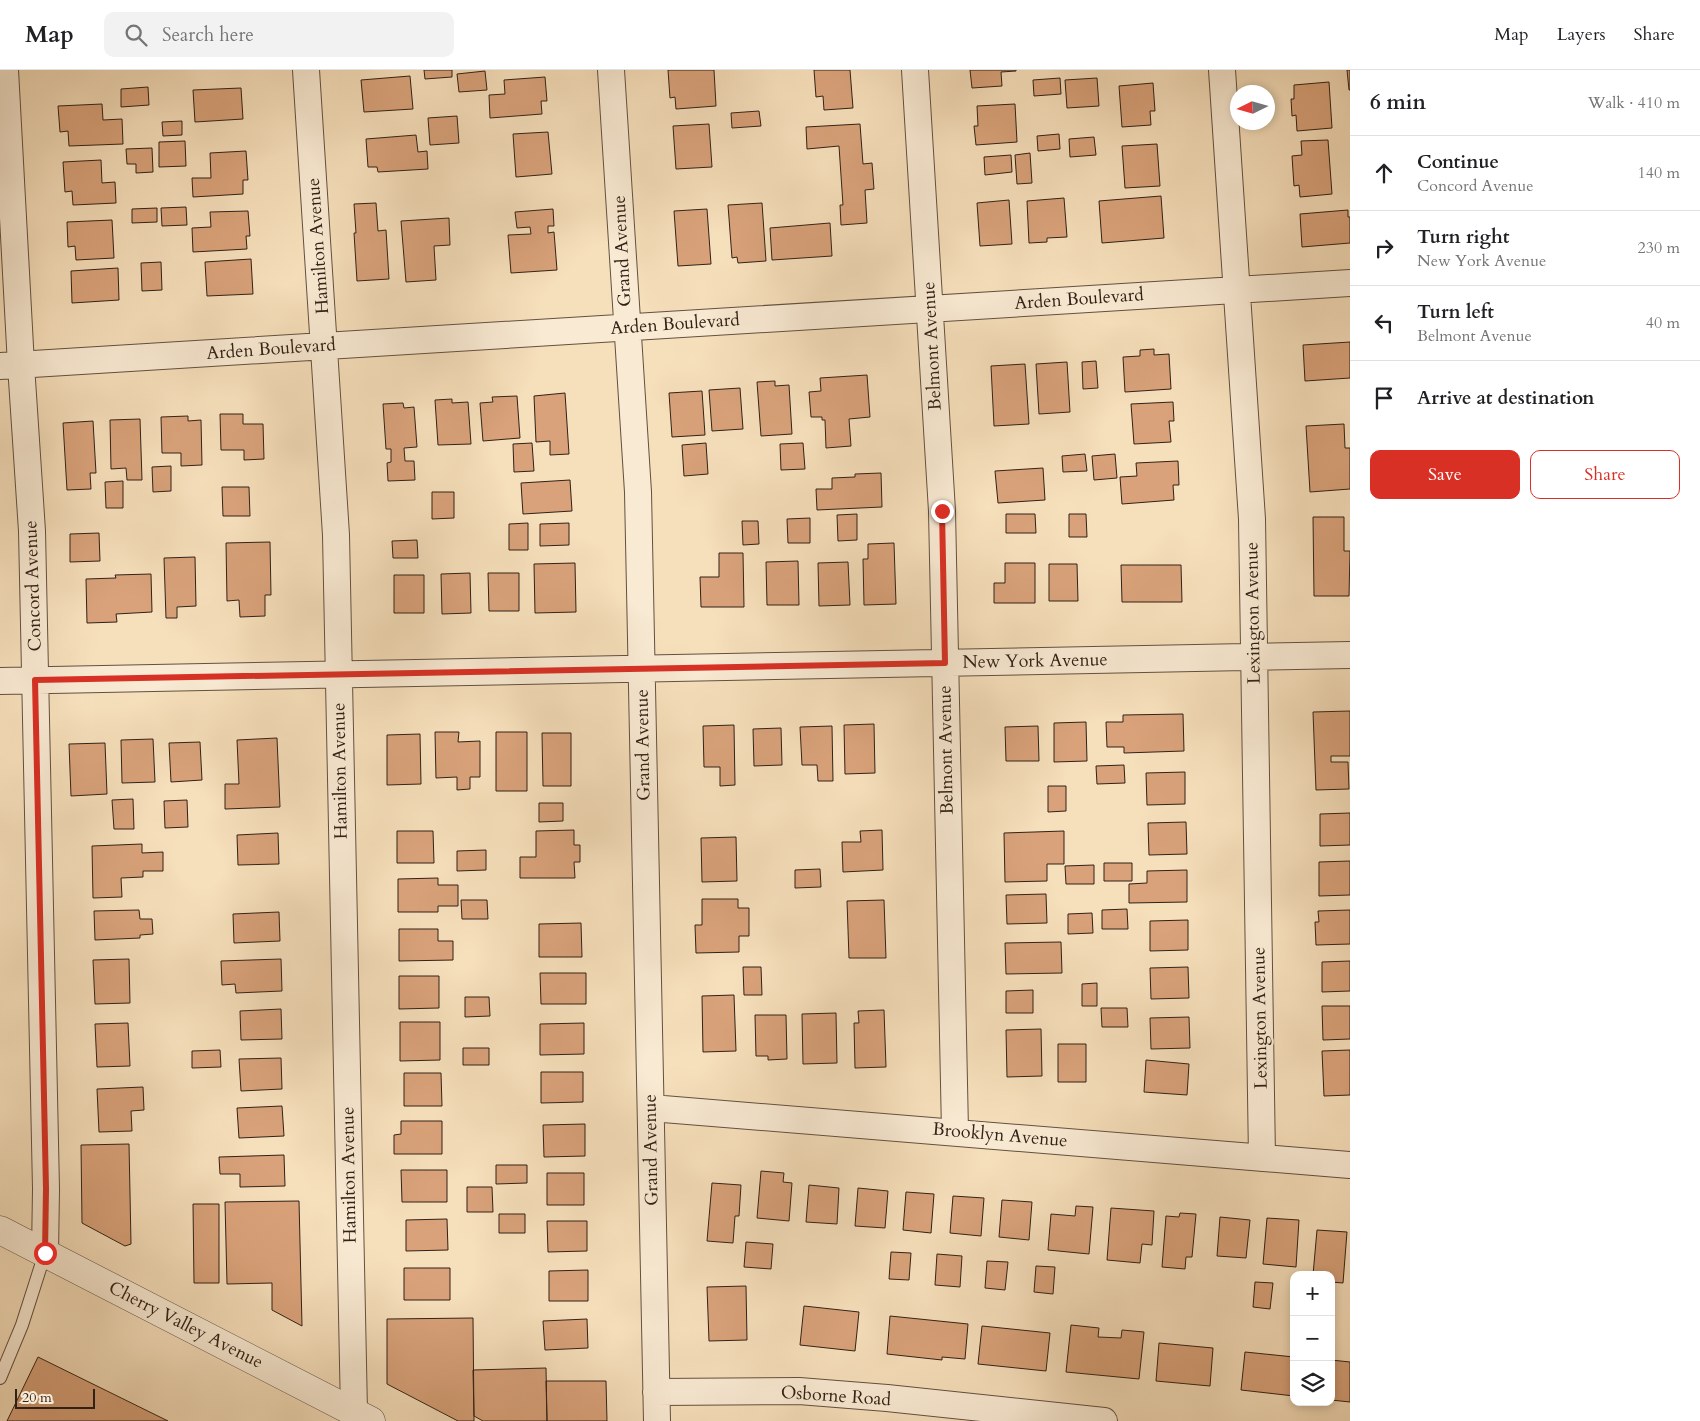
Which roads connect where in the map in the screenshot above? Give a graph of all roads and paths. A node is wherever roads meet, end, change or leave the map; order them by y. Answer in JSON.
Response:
{"nodes":[{"id":1,"x":5,"y":70,"type":"edge"},
{"id":2,"x":306,"y":70,"type":"edge"},
{"id":3,"x":610,"y":70,"type":"edge"},
{"id":4,"x":916,"y":70,"type":"edge"},
{"id":5,"x":1222,"y":70,"type":"edge"},
{"id":6,"x":1350,"y":283,"type":"edge"},
{"id":7,"x":1237,"y":290,"type":"junction"},
{"id":8,"x":930,"y":309,"type":"junction"},
{"id":9,"x":626,"y":327,"type":"junction"},
{"id":10,"x":324,"y":346,"type":"junction"},
{"id":11,"x":11,"y":366,"type":"edge"},
{"id":12,"x":1350,"y":655,"type":"edge"},
{"id":13,"x":1254,"y":656,"type":"junction"},
{"id":14,"x":945,"y":663,"type":"junction"},
{"id":15,"x":641,"y":669,"type":"junction"},
{"id":16,"x":338,"y":675,"type":"junction"},
{"id":17,"x":35,"y":680,"type":"junction"},
{"id":18,"x":0,"y":681,"type":"edge"},
{"id":19,"x":651,"y":1108,"type":"junction"},
{"id":20,"x":955,"y":1131,"type":"junction"},
{"id":21,"x":1262,"y":1158,"type":"junction"},
{"id":22,"x":1350,"y":1165,"type":"edge"},
{"id":23,"x":0,"y":1230,"type":"edge"},
{"id":24,"x":45,"y":1253,"type":"junction"},
{"id":25,"x":0,"y":1378,"type":"edge"},
{"id":26,"x":656,"y":1392,"type":"junction"},
{"id":27,"x":363,"y":1416,"type":"edge"},
{"id":28,"x":657,"y":1421,"type":"edge"},
{"id":29,"x":1104,"y":1421,"type":"edge"}],
"edges":[{"from":1,"to":11,"type":"street","name":"Concord Avenue"},
{"from":2,"to":10,"type":"street","name":"Hamilton Avenue"},
{"from":3,"to":9,"type":"street","name":"Grand Avenue"},
{"from":4,"to":8,"type":"street","name":"Belmont Avenue"},
{"from":5,"to":7,"type":"street","name":"Lexington Avenue"},
{"from":6,"to":7,"type":"street","name":"Arden Boulevard"},
{"from":7,"to":8,"type":"street","name":"Arden Boulevard"},
{"from":7,"to":13,"type":"street","name":"Lexington Avenue"},
{"from":8,"to":9,"type":"street","name":"Arden Boulevard"},
{"from":8,"to":14,"type":"street","name":"Belmont Avenue"},
{"from":9,"to":10,"type":"street","name":"Arden Boulevard"},
{"from":9,"to":15,"type":"street","name":"Grand Avenue"},
{"from":10,"to":11,"type":"street","name":"Arden Boulevard"},
{"from":10,"to":16,"type":"street","name":"Hamilton Avenue"},
{"from":11,"to":17,"type":"street","name":"Concord Avenue"},
{"from":12,"to":13,"type":"street","name":"New York Avenue"},
{"from":13,"to":14,"type":"street","name":"New York Avenue"},
{"from":13,"to":21,"type":"street","name":"Lexington Avenue"},
{"from":14,"to":15,"type":"street","name":"New York Avenue"},
{"from":14,"to":20,"type":"street","name":"Belmont Avenue"},
{"from":15,"to":16,"type":"street","name":"New York Avenue"},
{"from":15,"to":19,"type":"street","name":"Grand Avenue"},
{"from":16,"to":17,"type":"street","name":"New York Avenue"},
{"from":16,"to":27,"type":"street","name":"Hamilton Avenue"},
{"from":17,"to":18,"type":"street","name":"New York Avenue"},
{"from":17,"to":24,"type":"street","name":"Concord Avenue"},
{"from":19,"to":20,"type":"street","name":"Brooklyn Avenue"},
{"from":19,"to":26,"type":"street","name":"Grand Avenue"},
{"from":20,"to":21,"type":"street","name":"Brooklyn Avenue"},
{"from":21,"to":22,"type":"street","name":"Brooklyn Avenue"},
{"from":23,"to":24,"type":"street","name":"Cherry Valley Avenue"},
{"from":24,"to":25,"type":"lane"},
{"from":24,"to":27,"type":"street","name":"Cherry Valley Avenue"},
{"from":26,"to":28,"type":"street","name":"Grand Avenue"},
{"from":26,"to":29,"type":"street","name":"Osborne Road"}]}
